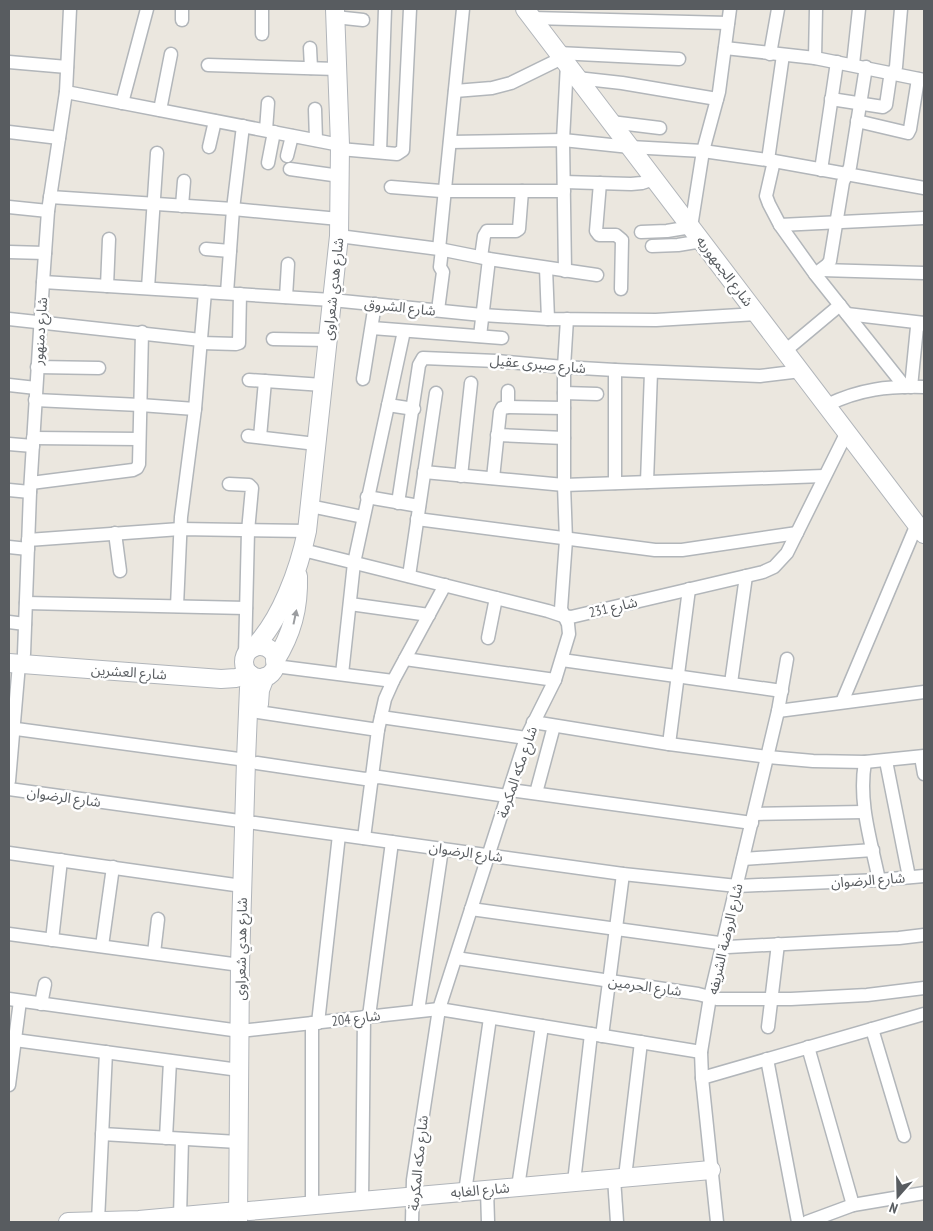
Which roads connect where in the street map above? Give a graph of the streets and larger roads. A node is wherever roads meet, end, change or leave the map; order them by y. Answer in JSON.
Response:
{"nodes":[{"id":1,"x":70,"y":9,"type":"edge"},
{"id":2,"x":147,"y":9,"type":"edge"},
{"id":3,"x":262,"y":9,"type":"edge"},
{"id":4,"x":386,"y":9,"type":"edge"},
{"id":5,"x":410,"y":9,"type":"edge"},
{"id":6,"x":463,"y":9,"type":"edge"},
{"id":7,"x":730,"y":9,"type":"edge"},
{"id":8,"x":778,"y":9,"type":"edge"},
{"id":9,"x":816,"y":9,"type":"edge"},
{"id":10,"x":859,"y":9,"type":"edge"},
{"id":11,"x":901,"y":9,"type":"edge"},
{"id":12,"x":335,"y":13,"type":"edge"},
{"id":13,"x":529,"y":14,"type":"edge"},
{"id":14,"x":574,"y":14,"type":"edge"},
{"id":15,"x":363,"y":20,"type":"dead end"},
{"id":16,"x":728,"y":23,"type":"junction"},
{"id":17,"x":261,"y":34,"type":"dead end"},
{"id":18,"x":310,"y":48,"type":"dead end"},
{"id":19,"x":726,"y":48,"type":"junction"},
{"id":20,"x":171,"y":54,"type":"dead end"},
{"id":21,"x":776,"y":54,"type":"junction"},
{"id":22,"x":815,"y":58,"type":"junction"},
{"id":23,"x":679,"y":59,"type":"dead end"},
{"id":24,"x":9,"y":62,"type":"edge"},
{"id":25,"x":837,"y":62,"type":"junction"},
{"id":26,"x":566,"y":63,"type":"junction"},
{"id":27,"x":853,"y":64,"type":"junction"},
{"id":28,"x":208,"y":65,"type":"dead end"},
{"id":29,"x":67,"y":67,"type":"junction"},
{"id":30,"x":866,"y":67,"type":"junction"},
{"id":31,"x":311,"y":68,"type":"junction"},
{"id":32,"x":337,"y":69,"type":"junction"},
{"id":33,"x":893,"y":73,"type":"junction"},
{"id":34,"x":921,"y":79,"type":"edge"},
{"id":35,"x":456,"y":91,"type":"junction"},
{"id":36,"x":66,"y":92,"type":"junction"},
{"id":37,"x":717,"y":99,"type":"junction"},
{"id":38,"x":831,"y":99,"type":"junction"},
{"id":39,"x":122,"y":103,"type":"junction"},
{"id":40,"x":268,"y":103,"type":"dead end"},
{"id":41,"x":860,"y":104,"type":"junction"},
{"id":42,"x":316,"y":109,"type":"dead end"},
{"id":43,"x":160,"y":110,"type":"junction"},
{"id":44,"x":215,"y":121,"type":"junction"},
{"id":45,"x":857,"y":121,"type":"junction"},
{"id":46,"x":611,"y":122,"type":"junction"},
{"id":47,"x":243,"y":126,"type":"junction"},
{"id":48,"x":660,"y":128,"type":"dead end"},
{"id":49,"x":270,"y":131,"type":"junction"},
{"id":50,"x":9,"y":132,"type":"edge"},
{"id":51,"x":292,"y":136,"type":"junction"},
{"id":52,"x":59,"y":138,"type":"junction"},
{"id":53,"x":316,"y":140,"type":"junction"},
{"id":54,"x":563,"y":140,"type":"junction"},
{"id":55,"x":450,"y":142,"type":"junction"},
{"id":56,"x":209,"y":147,"type":"dead end"},
{"id":57,"x":340,"y":147,"type":"junction"},
{"id":58,"x":630,"y":147,"type":"junction"},
{"id":59,"x":703,"y":151,"type":"junction"},
{"id":60,"x":380,"y":152,"type":"junction"},
{"id":61,"x":157,"y":153,"type":"dead end"},
{"id":62,"x":287,"y":156,"type":"dead end"},
{"id":63,"x":771,"y":160,"type":"junction"},
{"id":64,"x":268,"y":163,"type":"dead end"},
{"id":65,"x":290,"y":169,"type":"dead end"},
{"id":66,"x":821,"y":170,"type":"junction"},
{"id":67,"x":846,"y":174,"type":"junction"},
{"id":68,"x":340,"y":176,"type":"junction"},
{"id":69,"x":654,"y":179,"type":"junction"},
{"id":70,"x":184,"y":181,"type":"dead end"},
{"id":71,"x":600,"y":183,"type":"junction"},
{"id":72,"x":564,"y":186,"type":"junction"},
{"id":73,"x":391,"y":187,"type":"dead end"},
{"id":74,"x":924,"y":188,"type":"edge"},
{"id":75,"x":522,"y":191,"type":"junction"},
{"id":76,"x":445,"y":192,"type":"junction"},
{"id":77,"x":50,"y":197,"type":"junction"},
{"id":78,"x":153,"y":204,"type":"junction"},
{"id":79,"x":182,"y":206,"type":"junction"},
{"id":80,"x":9,"y":207,"type":"edge"},
{"id":81,"x":232,"y":209,"type":"junction"},
{"id":82,"x":48,"y":211,"type":"junction"},
{"id":83,"x":924,"y":218,"type":"edge"},
{"id":84,"x":836,"y":223,"type":"junction"},
{"id":85,"x":780,"y":225,"type":"junction"},
{"id":86,"x":691,"y":227,"type":"junction"},
{"id":87,"x":339,"y":228,"type":"junction"},
{"id":88,"x":641,"y":232,"type":"dead end"},
{"id":89,"x":109,"y":238,"type":"dead end"},
{"id":90,"x":702,"y":241,"type":"junction"},
{"id":91,"x":652,"y":246,"type":"dead end"},
{"id":92,"x":206,"y":249,"type":"dead end"},
{"id":93,"x":440,"y":249,"type":"junction"},
{"id":94,"x":230,"y":251,"type":"junction"},
{"id":95,"x":9,"y":252,"type":"edge"},
{"id":96,"x":45,"y":253,"type":"junction"},
{"id":97,"x":485,"y":258,"type":"junction"},
{"id":98,"x":288,"y":264,"type":"dead end"},
{"id":99,"x":546,"y":268,"type":"junction"},
{"id":100,"x":565,"y":271,"type":"junction"},
{"id":101,"x":818,"y":272,"type":"junction"},
{"id":102,"x":924,"y":273,"type":"edge"},
{"id":103,"x":597,"y":275,"type":"dead end"},
{"id":104,"x":43,"y":282,"type":"junction"},
{"id":105,"x":107,"y":286,"type":"junction"},
{"id":106,"x":148,"y":288,"type":"junction"},
{"id":107,"x":621,"y":289,"type":"dead end"},
{"id":108,"x":206,"y":292,"type":"junction"},
{"id":109,"x":227,"y":293,"type":"junction"},
{"id":110,"x":240,"y":294,"type":"junction"},
{"id":111,"x":286,"y":297,"type":"junction"},
{"id":112,"x":332,"y":300,"type":"junction"},
{"id":113,"x":375,"y":304,"type":"junction"},
{"id":114,"x":438,"y":310,"type":"junction"},
{"id":115,"x":844,"y":310,"type":"junction"},
{"id":116,"x":757,"y":314,"type":"junction"},
{"id":117,"x":482,"y":315,"type":"junction"},
{"id":118,"x":9,"y":319,"type":"edge"},
{"id":119,"x":548,"y":319,"type":"junction"},
{"id":120,"x":567,"y":319,"type":"junction"},
{"id":121,"x":40,"y":322,"type":"junction"},
{"id":122,"x":924,"y":323,"type":"edge"},
{"id":123,"x":372,"y":328,"type":"junction"},
{"id":124,"x":404,"y":331,"type":"junction"},
{"id":125,"x":142,"y":332,"type":"junction"},
{"id":126,"x":480,"y":336,"type":"junction"},
{"id":127,"x":502,"y":338,"type":"dead end"},
{"id":128,"x":273,"y":339,"type":"dead end"},
{"id":129,"x":328,"y":340,"type":"junction"},
{"id":130,"x":201,"y":341,"type":"junction"},
{"id":131,"x":785,"y":351,"type":"junction"},
{"id":132,"x":37,"y":367,"type":"junction"},
{"id":133,"x":564,"y":367,"type":"junction"},
{"id":134,"x":99,"y":368,"type":"dead end"},
{"id":135,"x":615,"y":370,"type":"junction"},
{"id":136,"x":801,"y":371,"type":"junction"},
{"id":137,"x":651,"y":372,"type":"junction"},
{"id":138,"x":363,"y":379,"type":"dead end"},
{"id":139,"x":249,"y":380,"type":"dead end"},
{"id":140,"x":266,"y":381,"type":"junction"},
{"id":141,"x":471,"y":383,"type":"dead end"},
{"id":142,"x":9,"y":385,"type":"edge"},
{"id":143,"x":323,"y":385,"type":"junction"},
{"id":144,"x":908,"y":387,"type":"junction"},
{"id":145,"x":924,"y":387,"type":"edge"},
{"id":146,"x":508,"y":391,"type":"dead end"},
{"id":147,"x":436,"y":393,"type":"dead end"},
{"id":148,"x":564,"y":393,"type":"junction"},
{"id":149,"x":36,"y":394,"type":"junction"},
{"id":150,"x":598,"y":394,"type":"dead end"},
{"id":151,"x":140,"y":405,"type":"junction"},
{"id":152,"x":388,"y":405,"type":"junction"},
{"id":153,"x":827,"y":405,"type":"junction"},
{"id":154,"x":508,"y":407,"type":"junction"},
{"id":155,"x":564,"y":408,"type":"junction"},
{"id":156,"x":195,"y":409,"type":"junction"},
{"id":157,"x":414,"y":409,"type":"junction"},
{"id":158,"x":847,"y":432,"type":"junction"},
{"id":159,"x":497,"y":435,"type":"junction"},
{"id":160,"x":564,"y":438,"type":"junction"},
{"id":161,"x":139,"y":439,"type":"junction"},
{"id":162,"x":33,"y":442,"type":"junction"},
{"id":163,"x":9,"y":444,"type":"edge"},
{"id":164,"x":316,"y":444,"type":"junction"},
{"id":165,"x":424,"y":472,"type":"junction"},
{"id":166,"x":461,"y":476,"type":"junction"},
{"id":167,"x":824,"y":476,"type":"junction"},
{"id":168,"x":493,"y":478,"type":"junction"},
{"id":169,"x":647,"y":482,"type":"junction"},
{"id":170,"x":614,"y":483,"type":"junction"},
{"id":171,"x":229,"y":484,"type":"dead end"},
{"id":172,"x":564,"y":484,"type":"junction"},
{"id":173,"x":31,"y":488,"type":"junction"},
{"id":174,"x":9,"y":490,"type":"edge"},
{"id":175,"x":367,"y":497,"type":"junction"},
{"id":176,"x":398,"y":503,"type":"junction"},
{"id":177,"x":310,"y":506,"type":"junction"},
{"id":178,"x":418,"y":513,"type":"junction"},
{"id":179,"x":363,"y":517,"type":"junction"},
{"id":180,"x":180,"y":529,"type":"junction"},
{"id":181,"x":921,"y":529,"type":"edge"},
{"id":182,"x":248,"y":531,"type":"junction"},
{"id":183,"x":307,"y":531,"type":"junction"},
{"id":184,"x":114,"y":533,"type":"junction"},
{"id":185,"x":797,"y":533,"type":"junction"},
{"id":186,"x":566,"y":540,"type":"junction"},
{"id":187,"x":28,"y":544,"type":"junction"},
{"id":188,"x":9,"y":547,"type":"edge"},
{"id":189,"x":303,"y":550,"type":"junction"},
{"id":190,"x":354,"y":563,"type":"junction"},
{"id":191,"x":297,"y":568,"type":"junction"},
{"id":192,"x":120,"y":571,"type":"dead end"},
{"id":193,"x":409,"y":576,"type":"junction"},
{"id":194,"x":746,"y":576,"type":"junction"},
{"id":195,"x":445,"y":585,"type":"junction"},
{"id":196,"x":689,"y":589,"type":"junction"},
{"id":197,"x":496,"y":598,"type":"junction"},
{"id":198,"x":26,"y":603,"type":"junction"},
{"id":199,"x":350,"y":604,"type":"junction"},
{"id":200,"x":177,"y":606,"type":"junction"},
{"id":201,"x":246,"y":608,"type":"junction"},
{"id":202,"x":429,"y":615,"type":"junction"},
{"id":203,"x":563,"y":616,"type":"junction"},
{"id":204,"x":9,"y":622,"type":"edge"},
{"id":205,"x":25,"y":624,"type":"junction"},
{"id":206,"x":488,"y":638,"type":"dead end"},
{"id":207,"x":15,"y":658,"type":"edge"},
{"id":208,"x":405,"y":659,"type":"junction"},
{"id":209,"x":787,"y":659,"type":"dead end"},
{"id":210,"x":562,"y":660,"type":"junction"},
{"id":211,"x":257,"y":665,"type":"junction"},
{"id":212,"x":342,"y":674,"type":"junction"},
{"id":213,"x":678,"y":676,"type":"junction"},
{"id":214,"x":555,"y":680,"type":"junction"},
{"id":215,"x":392,"y":681,"type":"junction"},
{"id":216,"x":730,"y":683,"type":"junction"},
{"id":217,"x":782,"y":691,"type":"junction"},
{"id":218,"x":924,"y":692,"type":"edge"},
{"id":219,"x":842,"y":702,"type":"junction"},
{"id":220,"x":778,"y":711,"type":"junction"},
{"id":221,"x":258,"y":712,"type":"junction"},
{"id":222,"x":381,"y":717,"type":"junction"},
{"id":223,"x":534,"y":722,"type":"junction"},
{"id":224,"x":554,"y":726,"type":"junction"},
{"id":225,"x":11,"y":728,"type":"edge"},
{"id":226,"x":378,"y":730,"type":"junction"},
{"id":227,"x":526,"y":738,"type":"junction"},
{"id":228,"x":669,"y":744,"type":"junction"},
{"id":229,"x":923,"y":756,"type":"edge"},
{"id":230,"x":768,"y":757,"type":"junction"},
{"id":231,"x":886,"y":760,"type":"junction"},
{"id":232,"x":251,"y":761,"type":"junction"},
{"id":233,"x":865,"y":762,"type":"junction"},
{"id":234,"x":924,"y":774,"type":"edge"},
{"id":235,"x":372,"y":778,"type":"junction"},
{"id":236,"x":9,"y":781,"type":"edge"},
{"id":237,"x":9,"y":789,"type":"edge"},
{"id":238,"x":508,"y":793,"type":"junction"},
{"id":239,"x":536,"y":793,"type":"junction"},
{"id":240,"x":864,"y":812,"type":"junction"},
{"id":241,"x":753,"y":818,"type":"junction"},
{"id":242,"x":250,"y":822,"type":"junction"},
{"id":243,"x":339,"y":834,"type":"junction"},
{"id":244,"x":364,"y":838,"type":"junction"},
{"id":245,"x":392,"y":842,"type":"junction"},
{"id":246,"x":442,"y":849,"type":"junction"},
{"id":247,"x":873,"y":850,"type":"junction"},
{"id":248,"x":9,"y":853,"type":"edge"},
{"id":249,"x":489,"y":855,"type":"junction"},
{"id":250,"x":744,"y":859,"type":"junction"},
{"id":251,"x":60,"y":860,"type":"junction"},
{"id":252,"x":113,"y":868,"type":"junction"},
{"id":253,"x":623,"y":874,"type":"junction"},
{"id":254,"x":924,"y":876,"type":"edge"},
{"id":255,"x":909,"y":877,"type":"junction"},
{"id":256,"x":879,"y":880,"type":"junction"},
{"id":257,"x":242,"y":886,"type":"junction"},
{"id":258,"x":737,"y":886,"type":"junction"},
{"id":259,"x":471,"y":909,"type":"junction"},
{"id":260,"x":158,"y":919,"type":"dead end"},
{"id":261,"x":616,"y":929,"type":"junction"},
{"id":262,"x":9,"y":934,"type":"edge"},
{"id":263,"x":924,"y":935,"type":"edge"},
{"id":264,"x":52,"y":940,"type":"junction"},
{"id":265,"x":778,"y":944,"type":"junction"},
{"id":266,"x":723,"y":945,"type":"junction"},
{"id":267,"x":102,"y":946,"type":"junction"},
{"id":268,"x":154,"y":953,"type":"junction"},
{"id":269,"x":456,"y":958,"type":"junction"},
{"id":270,"x":240,"y":965,"type":"junction"},
{"id":271,"x":609,"y":981,"type":"junction"},
{"id":272,"x":45,"y":984,"type":"dead end"},
{"id":273,"x":924,"y":988,"type":"edge"},
{"id":274,"x":710,"y":997,"type":"junction"},
{"id":275,"x":771,"y":999,"type":"junction"},
{"id":276,"x":14,"y":1000,"type":"edge"},
{"id":277,"x":41,"y":1004,"type":"junction"},
{"id":278,"x":440,"y":1009,"type":"junction"},
{"id":279,"x":418,"y":1010,"type":"junction"},
{"id":280,"x":924,"y":1014,"type":"edge"},
{"id":281,"x":367,"y":1017,"type":"junction"},
{"id":282,"x":490,"y":1018,"type":"junction"},
{"id":283,"x":315,"y":1023,"type":"junction"},
{"id":284,"x":542,"y":1026,"type":"junction"},
{"id":285,"x":768,"y":1028,"type":"dead end"},
{"id":286,"x":872,"y":1029,"type":"junction"},
{"id":287,"x":244,"y":1031,"type":"junction"},
{"id":288,"x":596,"y":1035,"type":"junction"},
{"id":289,"x":15,"y":1040,"type":"junction"},
{"id":290,"x":641,"y":1042,"type":"junction"},
{"id":291,"x":808,"y":1047,"type":"junction"},
{"id":292,"x":106,"y":1052,"type":"junction"},
{"id":293,"x":701,"y":1052,"type":"junction"},
{"id":294,"x":767,"y":1059,"type":"junction"},
{"id":295,"x":170,"y":1061,"type":"junction"},
{"id":296,"x":239,"y":1070,"type":"junction"},
{"id":297,"x":702,"y":1078,"type":"junction"},
{"id":298,"x":9,"y":1085,"type":"edge"},
{"id":299,"x":102,"y":1134,"type":"junction"},
{"id":300,"x":904,"y":1136,"type":"dead end"},
{"id":301,"x":166,"y":1138,"type":"junction"},
{"id":302,"x":182,"y":1139,"type":"junction"},
{"id":303,"x":238,"y":1142,"type":"junction"},
{"id":304,"x":711,"y":1170,"type":"junction"},
{"id":305,"x":620,"y":1178,"type":"junction"},
{"id":306,"x":574,"y":1182,"type":"junction"},
{"id":307,"x":518,"y":1187,"type":"junction"},
{"id":308,"x":487,"y":1190,"type":"junction"},
{"id":309,"x":465,"y":1192,"type":"junction"},
{"id":310,"x":924,"y":1193,"type":"edge"},
{"id":311,"x":412,"y":1196,"type":"junction"},
{"id":312,"x":362,"y":1201,"type":"junction"},
{"id":313,"x":312,"y":1205,"type":"junction"},
{"id":314,"x":853,"y":1205,"type":"junction"},
{"id":315,"x":180,"y":1217,"type":"junction"},
{"id":316,"x":244,"y":1217,"type":"edge"},
{"id":317,"x":98,"y":1221,"type":"junction"},
{"id":318,"x":68,"y":1222,"type":"edge"},
{"id":319,"x":412,"y":1222,"type":"edge"},
{"id":320,"x":488,"y":1222,"type":"edge"},
{"id":321,"x":617,"y":1222,"type":"edge"},
{"id":322,"x":716,"y":1222,"type":"edge"},
{"id":323,"x":798,"y":1222,"type":"edge"},
{"id":324,"x":807,"y":1222,"type":"edge"}],
"edges":[{"from":1,"to":29,"type":"street","name":"شارع دمنهور"},
{"from":2,"to":39,"type":"street"},
{"from":3,"to":17,"type":"street"},
{"from":4,"to":60,"type":"street"},
{"from":5,"to":60,"type":"street"},
{"from":6,"to":35,"type":"street"},
{"from":7,"to":16,"type":"street"},
{"from":8,"to":21,"type":"street"},
{"from":9,"to":22,"type":"street"},
{"from":10,"to":27,"type":"street"},
{"from":11,"to":33,"type":"street"},
{"from":12,"to":15,"type":"street"},
{"from":12,"to":32,"type":"street","name":"شارع هدي شعراوى"},
{"from":13,"to":14,"type":"street"},
{"from":13,"to":26,"type":"street","name":"شارع الجمهوريه"},
{"from":14,"to":16,"type":"street"},
{"from":16,"to":19,"type":"street"},
{"from":18,"to":31,"type":"street"},
{"from":19,"to":21,"type":"street"},
{"from":19,"to":37,"type":"street"},
{"from":20,"to":43,"type":"street"},
{"from":21,"to":22,"type":"street"},
{"from":21,"to":63,"type":"street"},
{"from":22,"to":25,"type":"street"},
{"from":23,"to":26,"type":"street"},
{"from":24,"to":29,"type":"street"},
{"from":25,"to":27,"type":"street"},
{"from":25,"to":38,"type":"street"},
{"from":26,"to":35,"type":"street"},
{"from":26,"to":37,"type":"street"},
{"from":26,"to":46,"type":"street","name":"شارع الجمهوريه"},
{"from":26,"to":54,"type":"street"},
{"from":27,"to":30,"type":"street"},
{"from":28,"to":31,"type":"street"},
{"from":29,"to":36,"type":"street","name":"شارع دمنهور"},
{"from":30,"to":33,"type":"street"},
{"from":30,"to":41,"type":"street"},
{"from":31,"to":32,"type":"street"},
{"from":32,"to":57,"type":"street","name":"شارع هدي شعراوى"},
{"from":33,"to":34,"type":"street"},
{"from":33,"to":41,"type":"street"},
{"from":34,"to":45,"type":"street"},
{"from":35,"to":55,"type":"street"},
{"from":36,"to":39,"type":"street"},
{"from":36,"to":52,"type":"street","name":"شارع دمنهور"},
{"from":37,"to":59,"type":"street"},
{"from":38,"to":41,"type":"street"},
{"from":38,"to":66,"type":"street"},
{"from":39,"to":43,"type":"street"},
{"from":40,"to":49,"type":"street"},
{"from":41,"to":45,"type":"street"},
{"from":42,"to":53,"type":"street"},
{"from":43,"to":44,"type":"street"},
{"from":44,"to":47,"type":"street"},
{"from":44,"to":56,"type":"street"},
{"from":45,"to":67,"type":"street"},
{"from":46,"to":48,"type":"street"},
{"from":46,"to":58,"type":"street","name":"شارع الجمهوريه"},
{"from":47,"to":49,"type":"street"},
{"from":47,"to":81,"type":"street"},
{"from":49,"to":51,"type":"street"},
{"from":49,"to":64,"type":"street"},
{"from":50,"to":52,"type":"street"},
{"from":51,"to":53,"type":"street"},
{"from":51,"to":62,"type":"street"},
{"from":52,"to":77,"type":"street","name":"شارع دمنهور"},
{"from":53,"to":57,"type":"street"},
{"from":54,"to":55,"type":"street"},
{"from":54,"to":58,"type":"street"},
{"from":54,"to":72,"type":"street"},
{"from":55,"to":76,"type":"street"},
{"from":57,"to":60,"type":"street"},
{"from":57,"to":68,"type":"street","name":"شارع هدي شعراوى"},
{"from":58,"to":59,"type":"street"},
{"from":58,"to":69,"type":"street","name":"شارع الجمهوريه"},
{"from":59,"to":63,"type":"street"},
{"from":59,"to":86,"type":"street"},
{"from":61,"to":78,"type":"street"},
{"from":63,"to":66,"type":"street"},
{"from":63,"to":85,"type":"street"},
{"from":65,"to":68,"type":"street"},
{"from":66,"to":67,"type":"street"},
{"from":67,"to":74,"type":"street"},
{"from":67,"to":84,"type":"street"},
{"from":68,"to":87,"type":"street","name":"شارع هدي شعراوى"},
{"from":69,"to":71,"type":"street"},
{"from":69,"to":86,"type":"street","name":"شارع الجمهوريه"},
{"from":70,"to":79,"type":"street"},
{"from":71,"to":72,"type":"street"},
{"from":71,"to":107,"type":"street"},
{"from":72,"to":75,"type":"street"},
{"from":72,"to":100,"type":"street"},
{"from":73,"to":76,"type":"street"},
{"from":75,"to":76,"type":"street"},
{"from":75,"to":97,"type":"street"},
{"from":76,"to":93,"type":"street"},
{"from":77,"to":78,"type":"street"},
{"from":77,"to":82,"type":"street","name":"شارع دمنهور"},
{"from":78,"to":79,"type":"street"},
{"from":78,"to":106,"type":"street"},
{"from":79,"to":81,"type":"street"},
{"from":80,"to":82,"type":"street"},
{"from":81,"to":87,"type":"street"},
{"from":81,"to":94,"type":"street"},
{"from":82,"to":96,"type":"street","name":"شارع دمنهور"},
{"from":83,"to":84,"type":"street"},
{"from":84,"to":85,"type":"street"},
{"from":84,"to":101,"type":"street"},
{"from":85,"to":101,"type":"street"},
{"from":86,"to":88,"type":"street"},
{"from":86,"to":90,"type":"street","name":"شارع الجمهوريه"},
{"from":87,"to":93,"type":"street"},
{"from":87,"to":112,"type":"street","name":"شارع هدي شعراوى"},
{"from":89,"to":105,"type":"street"},
{"from":90,"to":91,"type":"street"},
{"from":90,"to":116,"type":"street","name":"شارع الجمهوريه"},
{"from":92,"to":94,"type":"street"},
{"from":93,"to":97,"type":"street"},
{"from":93,"to":114,"type":"street"},
{"from":94,"to":109,"type":"street"},
{"from":95,"to":96,"type":"street"},
{"from":96,"to":104,"type":"street","name":"شارع دمنهور"},
{"from":97,"to":99,"type":"street"},
{"from":97,"to":117,"type":"street"},
{"from":98,"to":111,"type":"street"},
{"from":99,"to":100,"type":"street"},
{"from":99,"to":119,"type":"street"},
{"from":100,"to":103,"type":"street"},
{"from":101,"to":102,"type":"street"},
{"from":101,"to":115,"type":"street"},
{"from":104,"to":105,"type":"street","name":"شارع الشروق"},
{"from":104,"to":121,"type":"street","name":"شارع دمنهور"},
{"from":105,"to":106,"type":"street","name":"شارع الشروق"},
{"from":106,"to":108,"type":"street","name":"شارع الشروق"},
{"from":108,"to":109,"type":"street","name":"شارع الشروق"},
{"from":108,"to":130,"type":"street"},
{"from":109,"to":110,"type":"street","name":"شارع الشروق"},
{"from":110,"to":111,"type":"street","name":"شارع الشروق"},
{"from":110,"to":130,"type":"street"},
{"from":111,"to":112,"type":"street","name":"شارع الشروق"},
{"from":112,"to":113,"type":"street","name":"شارع الشروق"},
{"from":112,"to":129,"type":"street","name":"شارع هدي شعراوى"},
{"from":113,"to":114,"type":"street","name":"شارع الشروق"},
{"from":113,"to":123,"type":"street"},
{"from":114,"to":117,"type":"street","name":"شارع الشروق"},
{"from":115,"to":122,"type":"street"},
{"from":115,"to":131,"type":"street"},
{"from":115,"to":144,"type":"street"},
{"from":116,"to":120,"type":"street","name":"شارع الشروق"},
{"from":116,"to":131,"type":"street","name":"شارع الجمهوريه"},
{"from":117,"to":119,"type":"street","name":"شارع الشروق"},
{"from":117,"to":126,"type":"street"},
{"from":118,"to":121,"type":"street"},
{"from":119,"to":120,"type":"street","name":"شارع الشروق"},
{"from":120,"to":133,"type":"street","name":"شارع مكه المكرمة"},
{"from":121,"to":125,"type":"street"},
{"from":121,"to":132,"type":"street","name":"شارع دمنهور"},
{"from":122,"to":144,"type":"street"},
{"from":123,"to":124,"type":"street"},
{"from":123,"to":138,"type":"street"},
{"from":124,"to":126,"type":"street"},
{"from":124,"to":152,"type":"street"},
{"from":125,"to":130,"type":"street"},
{"from":125,"to":151,"type":"street"},
{"from":126,"to":127,"type":"street"},
{"from":128,"to":129,"type":"street"},
{"from":129,"to":143,"type":"street","name":"شارع هدي شعراوى"},
{"from":130,"to":156,"type":"street"},
{"from":131,"to":136,"type":"street","name":"شارع الجمهوريه"},
{"from":132,"to":134,"type":"street"},
{"from":132,"to":149,"type":"street","name":"شارع دمنهور"},
{"from":133,"to":135,"type":"street","name":"شارع صبرى عقيل"},
{"from":133,"to":148,"type":"street","name":"شارع مكه المكرمة"},
{"from":133,"to":157,"type":"street","name":"شارع صبرى عقيل"},
{"from":135,"to":137,"type":"street","name":"شارع صبرى عقيل"},
{"from":135,"to":170,"type":"street"},
{"from":136,"to":137,"type":"street","name":"شارع صبرى عقيل"},
{"from":136,"to":153,"type":"street","name":"شارع الجمهوريه"},
{"from":137,"to":169,"type":"street"},
{"from":139,"to":140,"type":"street"},
{"from":140,"to":143,"type":"street"},
{"from":140,"to":164,"type":"street"},
{"from":141,"to":166,"type":"street"},
{"from":142,"to":149,"type":"street"},
{"from":143,"to":164,"type":"street","name":"شارع هدي شعراوى"},
{"from":144,"to":145,"type":"street"},
{"from":144,"to":153,"type":"street"},
{"from":146,"to":154,"type":"street"},
{"from":147,"to":165,"type":"street"},
{"from":148,"to":150,"type":"street"},
{"from":148,"to":155,"type":"street","name":"شارع مكه المكرمة"},
{"from":149,"to":151,"type":"street"},
{"from":149,"to":162,"type":"street","name":"شارع دمنهور"},
{"from":151,"to":156,"type":"street"},
{"from":151,"to":161,"type":"street"},
{"from":152,"to":157,"type":"street"},
{"from":152,"to":175,"type":"street"},
{"from":153,"to":158,"type":"street","name":"شارع الجمهوريه"},
{"from":154,"to":155,"type":"street"},
{"from":154,"to":159,"type":"street"},
{"from":155,"to":160,"type":"street","name":"شارع مكه المكرمة"},
{"from":156,"to":180,"type":"street"},
{"from":157,"to":176,"type":"street","name":"شارع صبرى عقيل"},
{"from":158,"to":167,"type":"street","name":"شارع 231"},
{"from":158,"to":181,"type":"street","name":"شارع الجمهوريه"},
{"from":159,"to":160,"type":"street"},
{"from":159,"to":168,"type":"street"},
{"from":160,"to":172,"type":"street","name":"شارع مكه المكرمة"},
{"from":161,"to":162,"type":"street"},
{"from":161,"to":173,"type":"street"},
{"from":162,"to":163,"type":"street"},
{"from":162,"to":173,"type":"street","name":"شارع دمنهور"},
{"from":164,"to":177,"type":"street","name":"شارع هدي شعراوى"},
{"from":165,"to":166,"type":"street"},
{"from":165,"to":178,"type":"street"},
{"from":166,"to":168,"type":"street"},
{"from":167,"to":169,"type":"street"},
{"from":167,"to":185,"type":"street","name":"شارع 231"},
{"from":168,"to":172,"type":"street"},
{"from":169,"to":170,"type":"street"},
{"from":170,"to":172,"type":"street"},
{"from":171,"to":182,"type":"street"},
{"from":172,"to":186,"type":"street","name":"شارع مكه المكرمة"},
{"from":173,"to":174,"type":"street"},
{"from":173,"to":187,"type":"street","name":"شارع دمنهور"},
{"from":175,"to":176,"type":"street"},
{"from":175,"to":179,"type":"street"},
{"from":176,"to":178,"type":"street"},
{"from":177,"to":179,"type":"street"},
{"from":177,"to":183,"type":"street","name":"شارع هدي شعراوى"},
{"from":178,"to":186,"type":"street"},
{"from":178,"to":193,"type":"street"},
{"from":179,"to":190,"type":"street"},
{"from":180,"to":182,"type":"street"},
{"from":180,"to":184,"type":"street"},
{"from":180,"to":200,"type":"street"},
{"from":181,"to":219,"type":"street"},
{"from":182,"to":183,"type":"street"},
{"from":182,"to":201,"type":"street"},
{"from":183,"to":189,"type":"street","name":"شارع هدي شعراوى"},
{"from":184,"to":187,"type":"street"},
{"from":184,"to":192,"type":"street"},
{"from":185,"to":186,"type":"street"},
{"from":185,"to":194,"type":"street","name":"شارع 231"},
{"from":186,"to":203,"type":"street","name":"شارع مكه المكرمة"},
{"from":187,"to":188,"type":"street"},
{"from":187,"to":198,"type":"street","name":"شارع دمنهور"},
{"from":189,"to":190,"type":"street","name":"شارع 231"},
{"from":189,"to":191,"type":"street","name":"شارع هدي شعراوى"},
{"from":190,"to":193,"type":"street","name":"شارع 231"},
{"from":190,"to":199,"type":"street"},
{"from":191,"to":211,"type":"street","name":"شارع هدي شعراوى"},
{"from":211,"to":191,"type":"street","name":"شارع هدي شعراوى","one_way":true},
{"from":193,"to":195,"type":"street","name":"شارع 231"},
{"from":194,"to":196,"type":"street","name":"شارع 231"},
{"from":194,"to":216,"type":"street"},
{"from":195,"to":197,"type":"street","name":"شارع 231"},
{"from":195,"to":202,"type":"street"},
{"from":196,"to":203,"type":"street","name":"شارع 231"},
{"from":196,"to":213,"type":"street"},
{"from":197,"to":203,"type":"street","name":"شارع 231"},
{"from":197,"to":206,"type":"street"},
{"from":198,"to":200,"type":"street"},
{"from":198,"to":205,"type":"street","name":"شارع دمنهور"},
{"from":199,"to":202,"type":"street"},
{"from":199,"to":212,"type":"street"},
{"from":200,"to":201,"type":"street"},
{"from":201,"to":211,"type":"street"},
{"from":202,"to":208,"type":"street"},
{"from":203,"to":210,"type":"street","name":"شارع مكه المكرمة"},
{"from":204,"to":205,"type":"street"},
{"from":205,"to":207,"type":"street","name":"شارع دمنهور"},
{"from":207,"to":211,"type":"street","name":"شارع العشرين"},
{"from":207,"to":225,"type":"street","name":"شارع دمنهور"},
{"from":208,"to":214,"type":"street"},
{"from":208,"to":215,"type":"street"},
{"from":209,"to":217,"type":"street","name":"شارع الروضة الشريفه"},
{"from":210,"to":213,"type":"street"},
{"from":210,"to":214,"type":"street","name":"شارع مكه المكرمة"},
{"from":211,"to":212,"type":"street"},
{"from":211,"to":221,"type":"street","name":"شارع هدي شعراوى"},
{"from":211,"to":232,"type":"street","name":"شارع هدي شعراوى"},
{"from":212,"to":215,"type":"street"},
{"from":213,"to":216,"type":"street"},
{"from":213,"to":228,"type":"street"},
{"from":214,"to":223,"type":"street","name":"شارع مكه المكرمة"},
{"from":215,"to":222,"type":"street"},
{"from":216,"to":217,"type":"street"},
{"from":217,"to":220,"type":"street","name":"شارع الروضة الشريفه"},
{"from":218,"to":219,"type":"street"},
{"from":219,"to":220,"type":"street"},
{"from":220,"to":230,"type":"street","name":"شارع الروضة الشريفه"},
{"from":221,"to":226,"type":"street"},
{"from":221,"to":232,"type":"street","name":"شارع هدي شعراوى"},
{"from":222,"to":226,"type":"street"},
{"from":222,"to":227,"type":"street"},
{"from":223,"to":224,"type":"street"},
{"from":223,"to":227,"type":"street","name":"شارع مكه المكرمة"},
{"from":224,"to":228,"type":"street"},
{"from":224,"to":239,"type":"street"},
{"from":225,"to":232,"type":"street"},
{"from":225,"to":236,"type":"street","name":"شارع دمنهور"},
{"from":226,"to":235,"type":"street"},
{"from":227,"to":238,"type":"street","name":"شارع مكه المكرمة"},
{"from":228,"to":230,"type":"street"},
{"from":229,"to":231,"type":"street"},
{"from":229,"to":234,"type":"street"},
{"from":230,"to":233,"type":"street"},
{"from":230,"to":241,"type":"street","name":"شارع الروضة الشريفه"},
{"from":231,"to":233,"type":"street"},
{"from":231,"to":255,"type":"street"},
{"from":232,"to":235,"type":"street"},
{"from":232,"to":242,"type":"street","name":"شارع هدي شعراوى"},
{"from":233,"to":240,"type":"street"},
{"from":235,"to":238,"type":"street"},
{"from":235,"to":244,"type":"street"},
{"from":237,"to":242,"type":"street","name":"شارع الرضوان"},
{"from":238,"to":239,"type":"street"},
{"from":238,"to":249,"type":"street","name":"شارع مكه المكرمة"},
{"from":239,"to":241,"type":"street"},
{"from":240,"to":241,"type":"street"},
{"from":240,"to":247,"type":"street"},
{"from":241,"to":250,"type":"street","name":"شارع الروضة الشريفه"},
{"from":242,"to":243,"type":"street","name":"شارع الرضوان"},
{"from":242,"to":257,"type":"street","name":"شارع هدي شعراوى"},
{"from":242,"to":287,"type":"street","name":"شارع هدي شعراوى"},
{"from":243,"to":244,"type":"street","name":"شارع الرضوان"},
{"from":243,"to":283,"type":"street"},
{"from":244,"to":245,"type":"street","name":"شارع الرضوان"},
{"from":245,"to":246,"type":"street","name":"شارع الرضوان"},
{"from":245,"to":281,"type":"street"},
{"from":246,"to":249,"type":"street","name":"شارع الرضوان"},
{"from":246,"to":279,"type":"street"},
{"from":247,"to":250,"type":"street"},
{"from":247,"to":256,"type":"street"},
{"from":248,"to":251,"type":"street"},
{"from":249,"to":253,"type":"street","name":"شارع الرضوان"},
{"from":249,"to":259,"type":"street","name":"شارع مكه المكرمة"},
{"from":250,"to":258,"type":"street","name":"شارع الروضة الشريفه"},
{"from":251,"to":252,"type":"street"},
{"from":251,"to":264,"type":"street"},
{"from":252,"to":257,"type":"street"},
{"from":252,"to":267,"type":"street"},
{"from":253,"to":258,"type":"street","name":"شارع الرضوان"},
{"from":253,"to":261,"type":"street"},
{"from":254,"to":255,"type":"street","name":"شارع الرضوان"},
{"from":255,"to":256,"type":"street","name":"شارع الرضوان"},
{"from":256,"to":258,"type":"street","name":"شارع الرضوان"},
{"from":257,"to":270,"type":"street","name":"شارع هدي شعراوى"},
{"from":258,"to":266,"type":"street","name":"شارع الروضة الشريفه"},
{"from":259,"to":261,"type":"street"},
{"from":259,"to":269,"type":"street","name":"شارع مكه المكرمة"},
{"from":260,"to":268,"type":"street"},
{"from":261,"to":266,"type":"street"},
{"from":261,"to":271,"type":"street"},
{"from":262,"to":264,"type":"street"},
{"from":263,"to":265,"type":"street"},
{"from":264,"to":267,"type":"street"},
{"from":265,"to":266,"type":"street"},
{"from":265,"to":275,"type":"street"},
{"from":266,"to":274,"type":"street","name":"شارع الروضة الشريفه"},
{"from":267,"to":268,"type":"street"},
{"from":268,"to":270,"type":"street"},
{"from":269,"to":271,"type":"street","name":"شارع الحرمين"},
{"from":269,"to":278,"type":"street","name":"شارع مكه المكرمة"},
{"from":270,"to":287,"type":"street","name":"شارع هدي شعراوى"},
{"from":271,"to":274,"type":"street","name":"شارع الحرمين"},
{"from":271,"to":288,"type":"street"},
{"from":272,"to":277,"type":"street"},
{"from":273,"to":275,"type":"street","name":"شارع الحرمين"},
{"from":274,"to":275,"type":"street","name":"شارع الحرمين"},
{"from":274,"to":293,"type":"street","name":"شارع الروضة الشريفه"},
{"from":275,"to":285,"type":"street"},
{"from":276,"to":277,"type":"street","name":"شارع 204"},
{"from":276,"to":289,"type":"street"},
{"from":277,"to":287,"type":"street","name":"شارع 204"},
{"from":278,"to":279,"type":"street","name":"شارع 204"},
{"from":278,"to":282,"type":"street","name":"شارع 204"},
{"from":278,"to":311,"type":"street","name":"شارع مكه المكرمة"},
{"from":279,"to":281,"type":"street","name":"شارع 204"},
{"from":280,"to":286,"type":"street"},
{"from":281,"to":283,"type":"street","name":"شارع 204"},
{"from":281,"to":312,"type":"street"},
{"from":282,"to":284,"type":"street","name":"شارع 204"},
{"from":282,"to":309,"type":"street"},
{"from":283,"to":287,"type":"street","name":"شارع 204"},
{"from":283,"to":313,"type":"street"},
{"from":284,"to":288,"type":"street","name":"شارع 204"},
{"from":284,"to":307,"type":"street"},
{"from":286,"to":291,"type":"street"},
{"from":286,"to":300,"type":"street"},
{"from":287,"to":296,"type":"street","name":"شارع هدي شعراوى"},
{"from":287,"to":316,"type":"street","name":"شارع هدي شعراوى"},
{"from":288,"to":290,"type":"street","name":"شارع 204"},
{"from":288,"to":306,"type":"street"},
{"from":289,"to":292,"type":"street"},
{"from":289,"to":298,"type":"street"},
{"from":290,"to":293,"type":"street","name":"شارع 204"},
{"from":290,"to":305,"type":"street"},
{"from":291,"to":294,"type":"street"},
{"from":291,"to":314,"type":"street"},
{"from":292,"to":295,"type":"street"},
{"from":292,"to":299,"type":"street"},
{"from":293,"to":297,"type":"street","name":"شارع الروضة الشريفه"},
{"from":294,"to":297,"type":"street"},
{"from":294,"to":323,"type":"street"},
{"from":295,"to":296,"type":"street"},
{"from":295,"to":301,"type":"street"},
{"from":296,"to":303,"type":"street","name":"شارع هدي شعراوى"},
{"from":297,"to":304,"type":"street","name":"شارع الروضة الشريفه"},
{"from":299,"to":301,"type":"street"},
{"from":299,"to":317,"type":"street"},
{"from":301,"to":302,"type":"street"},
{"from":302,"to":303,"type":"street"},
{"from":302,"to":315,"type":"street"},
{"from":303,"to":316,"type":"street","name":"شارع هدي شعراوى"},
{"from":304,"to":305,"type":"street","name":"شارع الغابه"},
{"from":304,"to":322,"type":"street","name":"شارع الروضة الشريفه"},
{"from":305,"to":306,"type":"street","name":"شارع الغابه"},
{"from":305,"to":321,"type":"street"},
{"from":306,"to":307,"type":"street","name":"شارع الغابه"},
{"from":307,"to":308,"type":"street","name":"شارع الغابه"},
{"from":308,"to":309,"type":"street","name":"شارع الغابه"},
{"from":308,"to":320,"type":"street"},
{"from":309,"to":311,"type":"street","name":"شارع الغابه"},
{"from":310,"to":314,"type":"street"},
{"from":311,"to":312,"type":"street","name":"شارع الغابه"},
{"from":311,"to":319,"type":"street","name":"شارع مكه المكرمة"},
{"from":312,"to":313,"type":"street","name":"شارع الغابه"},
{"from":313,"to":316,"type":"street","name":"شارع الغابه"},
{"from":314,"to":324,"type":"street"},
{"from":315,"to":316,"type":"street","name":"شارع الغابه"},
{"from":315,"to":317,"type":"street","name":"شارع الغابه"},
{"from":317,"to":318,"type":"street","name":"شارع الغابه"}]}
